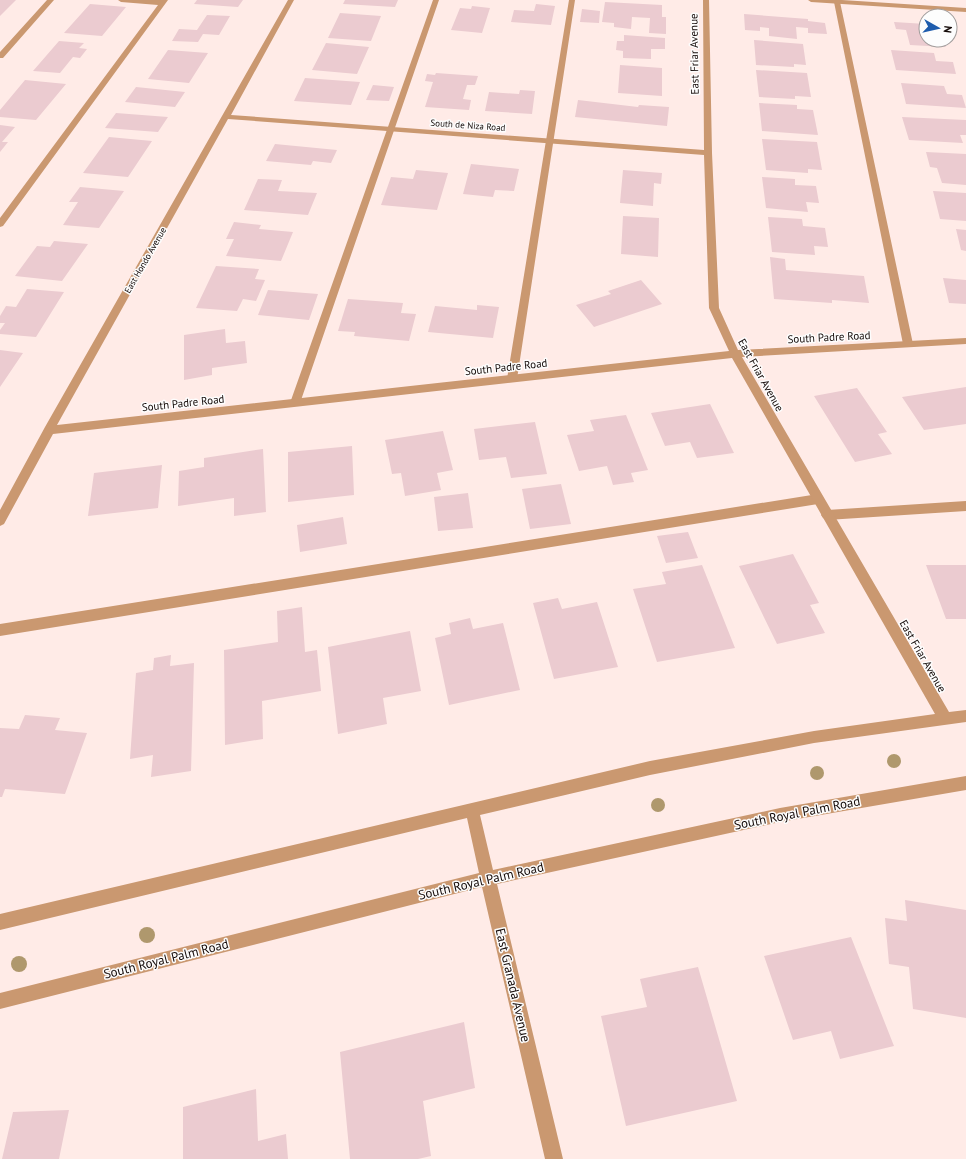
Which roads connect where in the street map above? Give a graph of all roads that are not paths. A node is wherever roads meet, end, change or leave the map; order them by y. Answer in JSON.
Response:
{"nodes":[{"id":1,"x":51,"y":0,"type":"edge"},
{"id":2,"x":121,"y":0,"type":"edge"},
{"id":3,"x":291,"y":0,"type":"edge"},
{"id":4,"x":436,"y":0,"type":"edge"},
{"id":5,"x":572,"y":0,"type":"edge"},
{"id":6,"x":706,"y":0,"type":"edge"},
{"id":7,"x":811,"y":0,"type":"edge"},
{"id":8,"x":164,"y":1,"type":"edge"},
{"id":9,"x":838,"y":2,"type":"junction"},
{"id":10,"x":966,"y":10,"type":"edge"},
{"id":11,"x":0,"y":56,"type":"edge"},
{"id":12,"x":227,"y":117,"type":"junction"},
{"id":13,"x":391,"y":129,"type":"junction"},
{"id":14,"x":550,"y":142,"type":"junction"},
{"id":15,"x":708,"y":154,"type":"junction"},
{"id":16,"x":0,"y":224,"type":"edge"},
{"id":17,"x":966,"y":341,"type":"edge"},
{"id":18,"x":908,"y":344,"type":"junction"},
{"id":19,"x":735,"y":354,"type":"junction"},
{"id":20,"x":512,"y":379,"type":"junction"},
{"id":21,"x":295,"y":403,"type":"junction"},
{"id":22,"x":49,"y":430,"type":"junction"},
{"id":23,"x":818,"y":499,"type":"junction"},
{"id":24,"x":966,"y":506,"type":"edge"},
{"id":25,"x":827,"y":515,"type":"junction"},
{"id":26,"x":0,"y":521,"type":"edge"},
{"id":27,"x":0,"y":630,"type":"edge"},
{"id":28,"x":966,"y":716,"type":"edge"},
{"id":29,"x":946,"y":718,"type":"junction"},
{"id":30,"x":966,"y":783,"type":"edge"},
{"id":31,"x":472,"y":811,"type":"junction"},
{"id":32,"x":488,"y":878,"type":"junction"},
{"id":33,"x":0,"y":922,"type":"edge"},
{"id":34,"x":0,"y":1001,"type":"edge"},
{"id":35,"x":554,"y":1159,"type":"edge"}],
"edges":[{"from":1,"to":11,"type":"street"},
{"from":2,"to":8,"type":"street"},
{"from":3,"to":12,"type":"street","name":"East Hondo Avenue"},
{"from":4,"to":13,"type":"street"},
{"from":5,"to":14,"type":"street"},
{"from":6,"to":15,"type":"street","name":"East Friar Avenue"},
{"from":7,"to":9,"type":"street"},
{"from":8,"to":16,"type":"street"},
{"from":9,"to":10,"type":"street"},
{"from":9,"to":18,"type":"street"},
{"from":12,"to":13,"type":"street","name":"South de Niza Road"},
{"from":12,"to":22,"type":"street","name":"East Hondo Avenue"},
{"from":13,"to":14,"type":"street","name":"South de Niza Road"},
{"from":13,"to":21,"type":"street"},
{"from":14,"to":15,"type":"street","name":"South de Niza Road"},
{"from":14,"to":20,"type":"street"},
{"from":15,"to":19,"type":"street","name":"East Friar Avenue"},
{"from":17,"to":18,"type":"street","name":"South Padre Road"},
{"from":18,"to":19,"type":"street","name":"South Padre Road"},
{"from":19,"to":20,"type":"street","name":"South Padre Road"},
{"from":19,"to":23,"type":"street","name":"East Friar Avenue"},
{"from":20,"to":21,"type":"street","name":"South Padre Road"},
{"from":21,"to":22,"type":"street","name":"South Padre Road"},
{"from":22,"to":26,"type":"street","name":"East Hondo Avenue"},
{"from":23,"to":25,"type":"street","name":"East Friar Avenue"},
{"from":23,"to":27,"type":"street"},
{"from":24,"to":25,"type":"street"},
{"from":25,"to":29,"type":"street","name":"East Friar Avenue"},
{"from":28,"to":29,"type":"street"},
{"from":29,"to":31,"type":"street"},
{"from":30,"to":32,"type":"street","name":"South Royal Palm Road"},
{"from":31,"to":32,"type":"street","name":"East Granada Avenue"},
{"from":31,"to":33,"type":"street"},
{"from":32,"to":34,"type":"street","name":"South Royal Palm Road"},
{"from":32,"to":35,"type":"street","name":"East Granada Avenue"}]}
